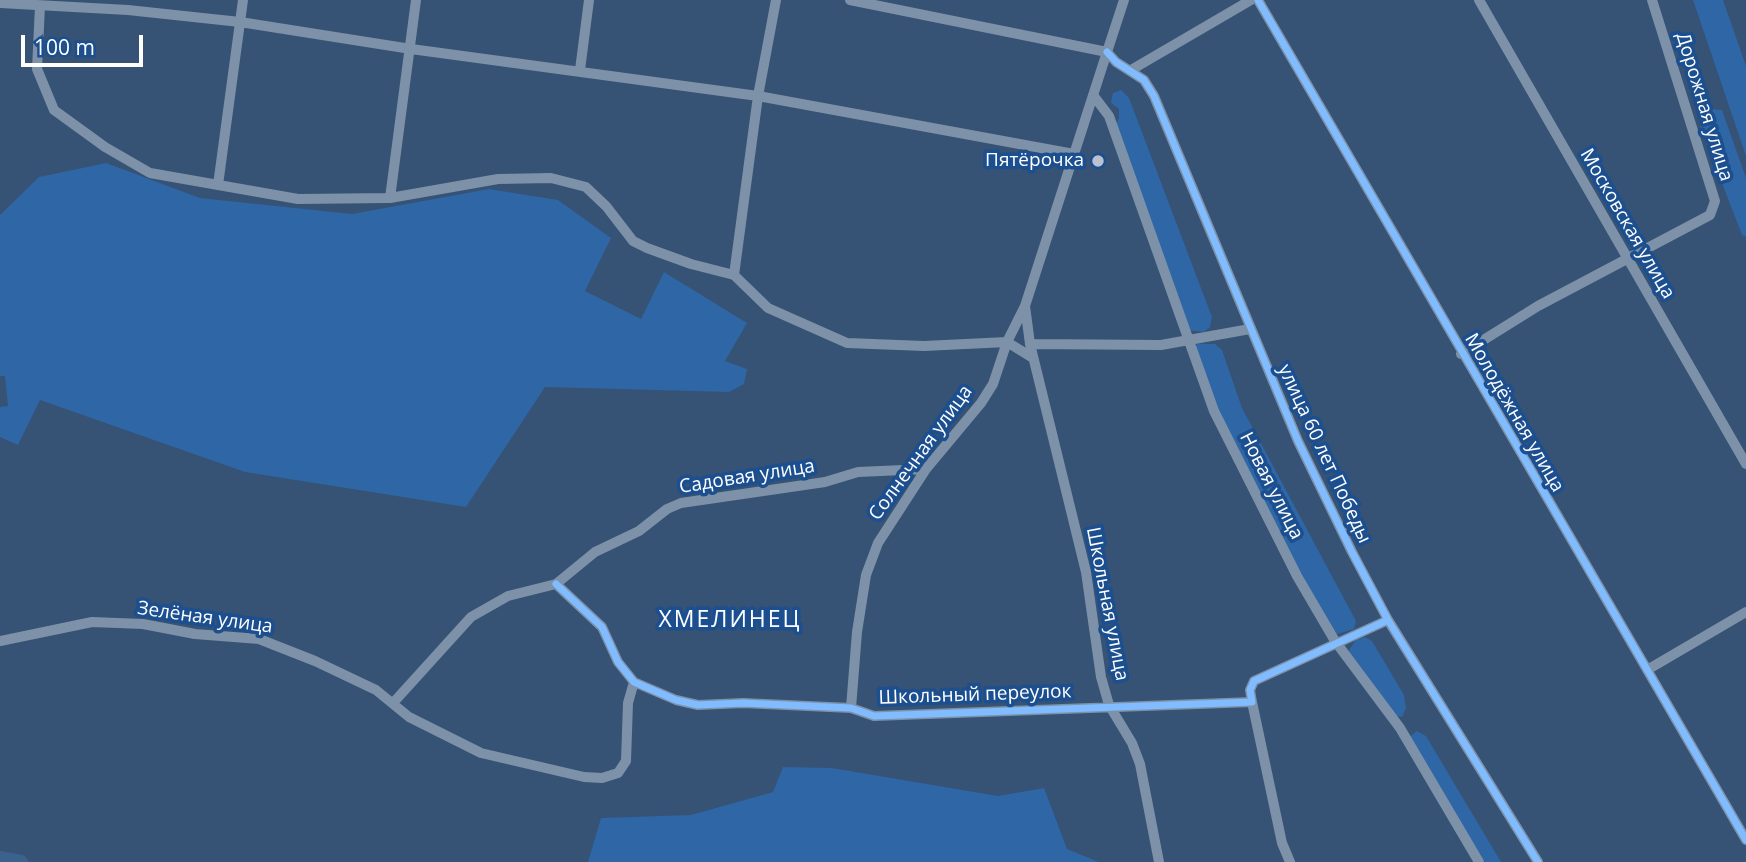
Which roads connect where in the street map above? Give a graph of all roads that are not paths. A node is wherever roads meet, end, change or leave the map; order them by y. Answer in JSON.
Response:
{"nodes":[{"id":1,"x":243,"y":0,"type":"edge"},
{"id":2,"x":416,"y":0,"type":"edge"},
{"id":3,"x":589,"y":0,"type":"edge"},
{"id":4,"x":776,"y":0,"type":"edge"},
{"id":5,"x":850,"y":0,"type":"edge"},
{"id":6,"x":1124,"y":0,"type":"edge"},
{"id":7,"x":1251,"y":0,"type":"edge"},
{"id":8,"x":1258,"y":0,"type":"edge"},
{"id":9,"x":1479,"y":0,"type":"edge"},
{"id":10,"x":1652,"y":0,"type":"edge"},
{"id":11,"x":0,"y":4,"type":"edge"},
{"id":12,"x":34,"y":4,"type":"edge"},
{"id":13,"x":240,"y":22,"type":"junction"},
{"id":14,"x":411,"y":49,"type":"junction"},
{"id":15,"x":1107,"y":52,"type":"junction"},
{"id":16,"x":580,"y":70,"type":"junction"},
{"id":17,"x":1131,"y":70,"type":"junction"},
{"id":18,"x":1093,"y":95,"type":"junction"},
{"id":19,"x":758,"y":96,"type":"junction"},
{"id":20,"x":1074,"y":154,"type":"junction"},
{"id":21,"x":218,"y":185,"type":"junction"},
{"id":22,"x":390,"y":198,"type":"junction"},
{"id":23,"x":1626,"y":258,"type":"junction"},
{"id":24,"x":734,"y":275,"type":"junction"},
{"id":25,"x":1025,"y":306,"type":"junction"},
{"id":26,"x":1250,"y":329,"type":"junction"},
{"id":27,"x":1188,"y":341,"type":"junction"},
{"id":28,"x":1007,"y":342,"type":"junction"},
{"id":29,"x":1030,"y":344,"type":"junction"},
{"id":30,"x":1461,"y":354,"type":"junction"},
{"id":31,"x":1033,"y":358,"type":"junction"},
{"id":32,"x":1746,"y":464,"type":"edge"},
{"id":33,"x":926,"y":469,"type":"junction"},
{"id":34,"x":556,"y":584,"type":"junction"},
{"id":35,"x":1746,"y":612,"type":"edge"},
{"id":36,"x":1388,"y":620,"type":"junction"},
{"id":37,"x":0,"y":641,"type":"edge"},
{"id":38,"x":1335,"y":642,"type":"junction"},
{"id":39,"x":1647,"y":670,"type":"junction"},
{"id":40,"x":634,"y":682,"type":"junction"},
{"id":41,"x":1252,"y":702,"type":"junction"},
{"id":42,"x":393,"y":703,"type":"junction"},
{"id":43,"x":1109,"y":705,"type":"junction"},
{"id":44,"x":851,"y":708,"type":"junction"},
{"id":45,"x":1746,"y":840,"type":"edge"},
{"id":46,"x":1159,"y":862,"type":"edge"},
{"id":47,"x":1290,"y":862,"type":"edge"},
{"id":48,"x":1479,"y":862,"type":"edge"},
{"id":49,"x":1538,"y":862,"type":"edge"}],
"edges":[{"from":1,"to":13,"type":"street"},
{"from":2,"to":14,"type":"street"},
{"from":3,"to":16,"type":"street"},
{"from":4,"to":19,"type":"street"},
{"from":5,"to":15,"type":"street"},
{"from":6,"to":15,"type":"street","name":"Солнечная улица"},
{"from":7,"to":17,"type":"street"},
{"from":8,"to":30,"type":"street","name":"Молодёжная улица"},
{"from":9,"to":23,"type":"street","name":"Московская улица"},
{"from":10,"to":23,"type":"street","name":"Дорожная улица"},
{"from":11,"to":12,"type":"street"},
{"from":12,"to":13,"type":"street"},
{"from":12,"to":21,"type":"street"},
{"from":13,"to":14,"type":"street"},
{"from":13,"to":21,"type":"street"},
{"from":14,"to":16,"type":"street"},
{"from":14,"to":22,"type":"street"},
{"from":15,"to":17,"type":"street","name":"улица 60 лет Победы"},
{"from":15,"to":18,"type":"street","name":"Солнечная улица"},
{"from":16,"to":19,"type":"street"},
{"from":17,"to":26,"type":"street","name":"улица 60 лет Победы"},
{"from":18,"to":20,"type":"street","name":"Солнечная улица"},
{"from":18,"to":27,"type":"street","name":"Новая улица"},
{"from":19,"to":20,"type":"street"},
{"from":19,"to":24,"type":"street"},
{"from":20,"to":25,"type":"street","name":"Солнечная улица"},
{"from":21,"to":22,"type":"street"},
{"from":22,"to":24,"type":"street"},
{"from":23,"to":30,"type":"street","name":"Дорожная улица"},
{"from":23,"to":32,"type":"street","name":"Московская улица"},
{"from":24,"to":28,"type":"street"},
{"from":25,"to":28,"type":"street","name":"Солнечная улица"},
{"from":25,"to":29,"type":"street","name":"Школьная улица"},
{"from":26,"to":27,"type":"street"},
{"from":26,"to":36,"type":"street","name":"улица 60 лет Победы"},
{"from":27,"to":29,"type":"street"},
{"from":27,"to":38,"type":"street","name":"Новая улица"},
{"from":28,"to":31,"type":"street"},
{"from":28,"to":33,"type":"street","name":"Солнечная улица"},
{"from":29,"to":31,"type":"street","name":"Школьная улица"},
{"from":30,"to":39,"type":"street","name":"Молодёжная улица"},
{"from":31,"to":43,"type":"street","name":"Школьная улица"},
{"from":33,"to":34,"type":"street","name":"Садовая улица"},
{"from":33,"to":44,"type":"street","name":"Солнечная улица"},
{"from":34,"to":40,"type":"street"},
{"from":34,"to":42,"type":"street"},
{"from":35,"to":39,"type":"street"},
{"from":36,"to":38,"type":"street"},
{"from":36,"to":49,"type":"street","name":"улица 60 лет Победы"},
{"from":37,"to":42,"type":"street","name":"Зелёная улица"},
{"from":38,"to":41,"type":"street"},
{"from":38,"to":48,"type":"street","name":"Новая улица"},
{"from":39,"to":45,"type":"street","name":"Молодёжная улица"},
{"from":40,"to":42,"type":"street","name":"Зелёная улица"},
{"from":40,"to":44,"type":"street","name":"Школьный переулок"},
{"from":41,"to":43,"type":"street","name":"Школьный переулок"},
{"from":41,"to":47,"type":"street"},
{"from":43,"to":44,"type":"street","name":"Школьный переулок"},
{"from":43,"to":46,"type":"street","name":"Школьная улица"}]}
